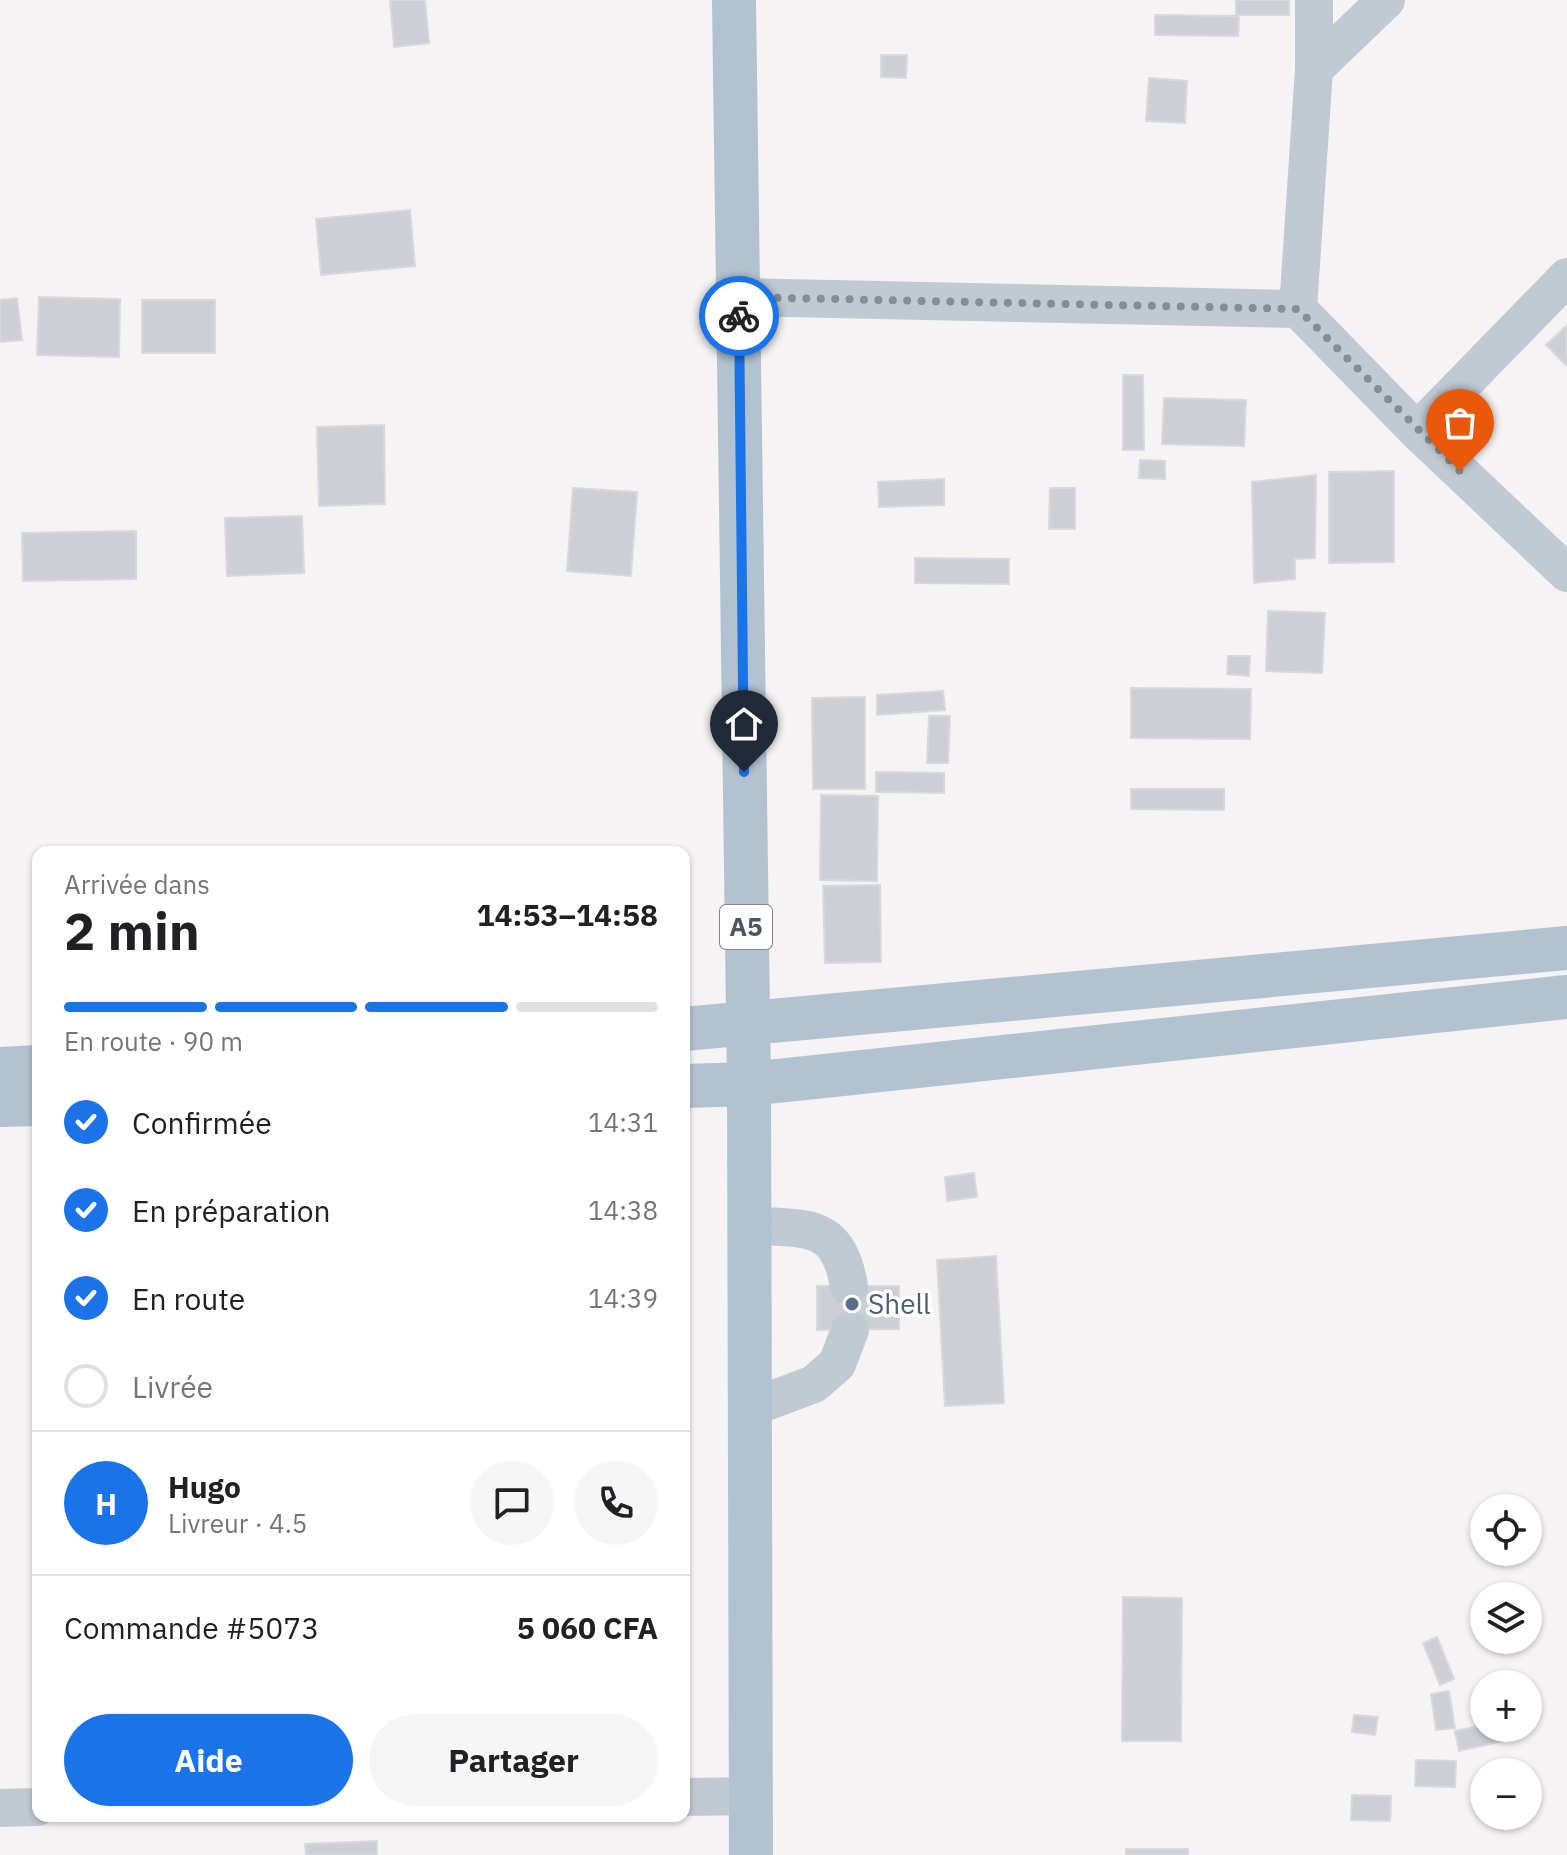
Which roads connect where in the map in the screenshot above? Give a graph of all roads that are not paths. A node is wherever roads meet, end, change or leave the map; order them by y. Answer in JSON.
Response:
{"nodes":[{"id":1,"x":734,"y":0,"type":"edge"},
{"id":2,"x":1314,"y":0,"type":"edge"},
{"id":3,"x":1386,"y":0,"type":"edge"},
{"id":4,"x":1314,"y":69,"type":"junction"},
{"id":5,"x":1567,"y":277,"type":"edge"},
{"id":6,"x":739,"y":297,"type":"junction"},
{"id":7,"x":1298,"y":309,"type":"junction"},
{"id":8,"x":1417,"y":431,"type":"junction"},
{"id":9,"x":1567,"y":573,"type":"edge"},
{"id":10,"x":1567,"y":948,"type":"edge"},
{"id":11,"x":1567,"y":997,"type":"edge"},
{"id":12,"x":747,"y":1025,"type":"junction"},
{"id":13,"x":690,"y":1029,"type":"edge"},
{"id":14,"x":32,"y":1067,"type":"edge"},
{"id":15,"x":0,"y":1069,"type":"edge"},
{"id":16,"x":749,"y":1084,"type":"junction"},
{"id":17,"x":690,"y":1086,"type":"edge"},
{"id":18,"x":32,"y":1104,"type":"edge"},
{"id":19,"x":0,"y":1105,"type":"edge"},
{"id":20,"x":749,"y":1225,"type":"junction"},
{"id":21,"x":849,"y":1286,"type":"dead end"},
{"id":22,"x":850,"y":1330,"type":"dead end"},
{"id":23,"x":750,"y":1408,"type":"junction"},
{"id":24,"x":753,"y":1796,"type":"junction"},
{"id":25,"x":690,"y":1797,"type":"edge"},
{"id":26,"x":32,"y":1807,"type":"edge"},
{"id":27,"x":0,"y":1808,"type":"edge"},
{"id":28,"x":751,"y":1855,"type":"edge"}],
"edges":[{"from":1,"to":6,"type":"main road","number":"A5"},
{"from":2,"to":4,"type":"street"},
{"from":3,"to":4,"type":"street"},
{"from":4,"to":7,"type":"street"},
{"from":5,"to":8,"type":"street"},
{"from":6,"to":7,"type":"street"},
{"from":6,"to":12,"type":"main road","number":"A5"},
{"from":7,"to":8,"type":"street"},
{"from":8,"to":9,"type":"street"},
{"from":10,"to":12,"type":"main road"},
{"from":11,"to":16,"type":"main road"},
{"from":12,"to":13,"type":"main road"},
{"from":12,"to":16,"type":"main road","number":"A5"},
{"from":14,"to":15,"type":"main road"},
{"from":16,"to":17,"type":"main road"},
{"from":16,"to":20,"type":"main road","number":"A5"},
{"from":18,"to":19,"type":"main road"},
{"from":20,"to":21,"type":"street"},
{"from":20,"to":23,"type":"main road","number":"A5"},
{"from":22,"to":23,"type":"street"},
{"from":23,"to":24,"type":"main road","number":"A5"},
{"from":24,"to":25,"type":"street"},
{"from":24,"to":28,"type":"main road","number":"A5"},
{"from":26,"to":27,"type":"street"}]}
